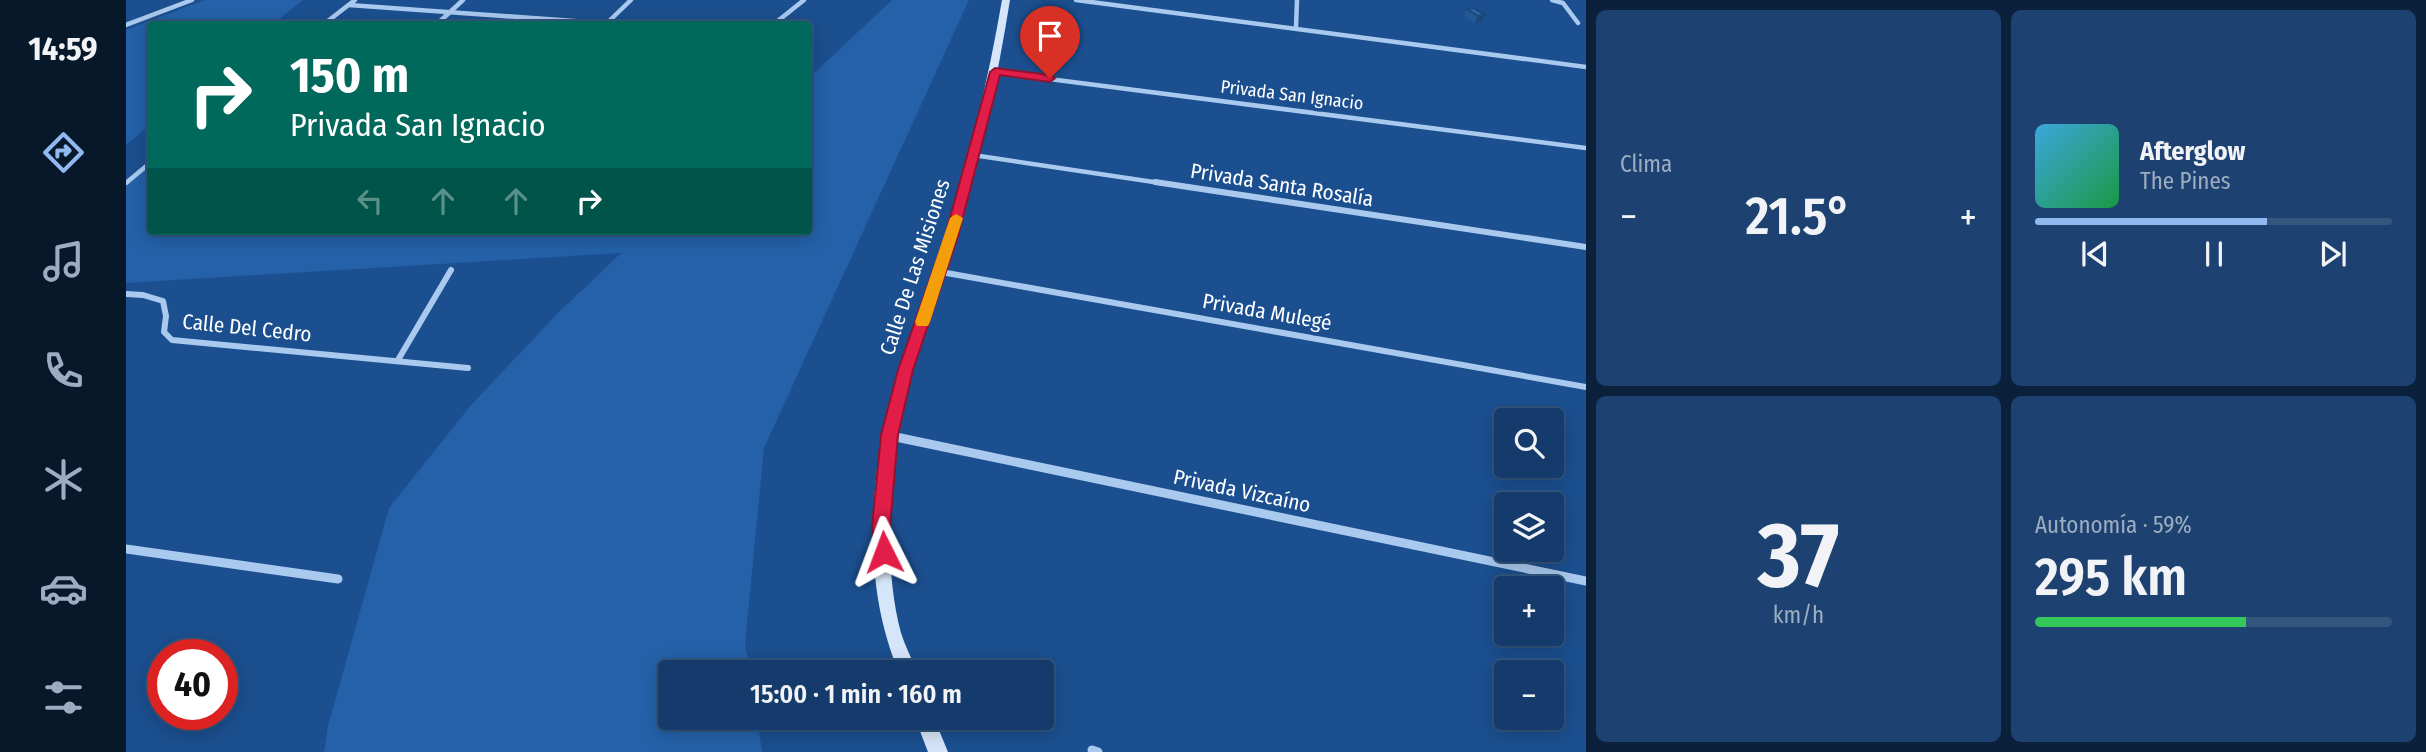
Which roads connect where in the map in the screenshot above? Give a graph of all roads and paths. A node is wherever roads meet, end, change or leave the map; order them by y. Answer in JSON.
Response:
{"nodes":[{"id":1,"x":192,"y":0,"type":"edge"},
{"id":2,"x":355,"y":0,"type":"edge"},
{"id":3,"x":463,"y":0,"type":"edge"},
{"id":4,"x":631,"y":0,"type":"edge"},
{"id":5,"x":804,"y":0,"type":"edge"},
{"id":6,"x":1006,"y":0,"type":"edge"},
{"id":7,"x":1076,"y":0,"type":"edge"},
{"id":8,"x":1297,"y":0,"type":"edge"},
{"id":9,"x":1552,"y":0,"type":"edge"},
{"id":10,"x":349,"y":5,"type":"junction"},
{"id":11,"x":450,"y":12,"type":"junction"},
{"id":12,"x":328,"y":21,"type":"edge"},
{"id":13,"x":440,"y":21,"type":"edge"},
{"id":14,"x":551,"y":21,"type":"edge"},
{"id":15,"x":609,"y":21,"type":"edge"},
{"id":16,"x":778,"y":21,"type":"edge"},
{"id":17,"x":1578,"y":23,"type":"dead end"},
{"id":18,"x":126,"y":25,"type":"edge"},
{"id":19,"x":1296,"y":27,"type":"junction"},
{"id":20,"x":1586,"y":66,"type":"edge"},
{"id":21,"x":995,"y":72,"type":"junction"},
{"id":22,"x":1586,"y":148,"type":"edge"},
{"id":23,"x":973,"y":155,"type":"junction"},
{"id":24,"x":147,"y":166,"type":"edge"},
{"id":25,"x":126,"y":183,"type":"edge"},
{"id":26,"x":1586,"y":247,"type":"edge"},
{"id":27,"x":451,"y":270,"type":"dead end"},
{"id":28,"x":941,"y":272,"type":"junction"},
{"id":29,"x":126,"y":294,"type":"edge"},
{"id":30,"x":398,"y":360,"type":"junction"},
{"id":31,"x":468,"y":368,"type":"dead end"},
{"id":32,"x":1586,"y":387,"type":"edge"},
{"id":33,"x":890,"y":435,"type":"junction"},
{"id":34,"x":126,"y":549,"type":"edge"},
{"id":35,"x":338,"y":579,"type":"dead end"},
{"id":36,"x":1586,"y":581,"type":"edge"},
{"id":37,"x":903,"y":660,"type":"edge"},
{"id":38,"x":930,"y":730,"type":"edge"},
{"id":39,"x":938,"y":752,"type":"edge"}],
"edges":[{"from":1,"to":18,"type":"street"},
{"from":2,"to":10,"type":"street"},
{"from":3,"to":11,"type":"street"},
{"from":4,"to":15,"type":"street"},
{"from":5,"to":16,"type":"street"},
{"from":6,"to":21,"type":"street","name":"Calle De Las Misiones"},
{"from":7,"to":19,"type":"street"},
{"from":8,"to":19,"type":"street"},
{"from":9,"to":17,"type":"street"},
{"from":10,"to":11,"type":"street"},
{"from":10,"to":12,"type":"street"},
{"from":11,"to":13,"type":"street"},
{"from":11,"to":14,"type":"street"},
{"from":19,"to":20,"type":"street"},
{"from":21,"to":22,"type":"street","name":"Privada San Ignacio"},
{"from":21,"to":23,"type":"street","name":"Calle De Las Misiones"},
{"from":23,"to":26,"type":"street","name":"Privada Santa Rosalía"},
{"from":23,"to":28,"type":"street","name":"Calle De Las Misiones"},
{"from":24,"to":25,"type":"street"},
{"from":27,"to":30,"type":"street"},
{"from":28,"to":32,"type":"street","name":"Privada Mulegé"},
{"from":28,"to":33,"type":"street","name":"Calle De Las Misiones"},
{"from":29,"to":30,"type":"street","name":"Calle Del Cedro"},
{"from":30,"to":31,"type":"street","name":"Calle Del Cedro"},
{"from":33,"to":36,"type":"street","name":"Privada Vizcaíno"},
{"from":33,"to":37,"type":"street","name":"Calle De Las Misiones"},
{"from":34,"to":35,"type":"street"},
{"from":38,"to":39,"type":"street"}]}
